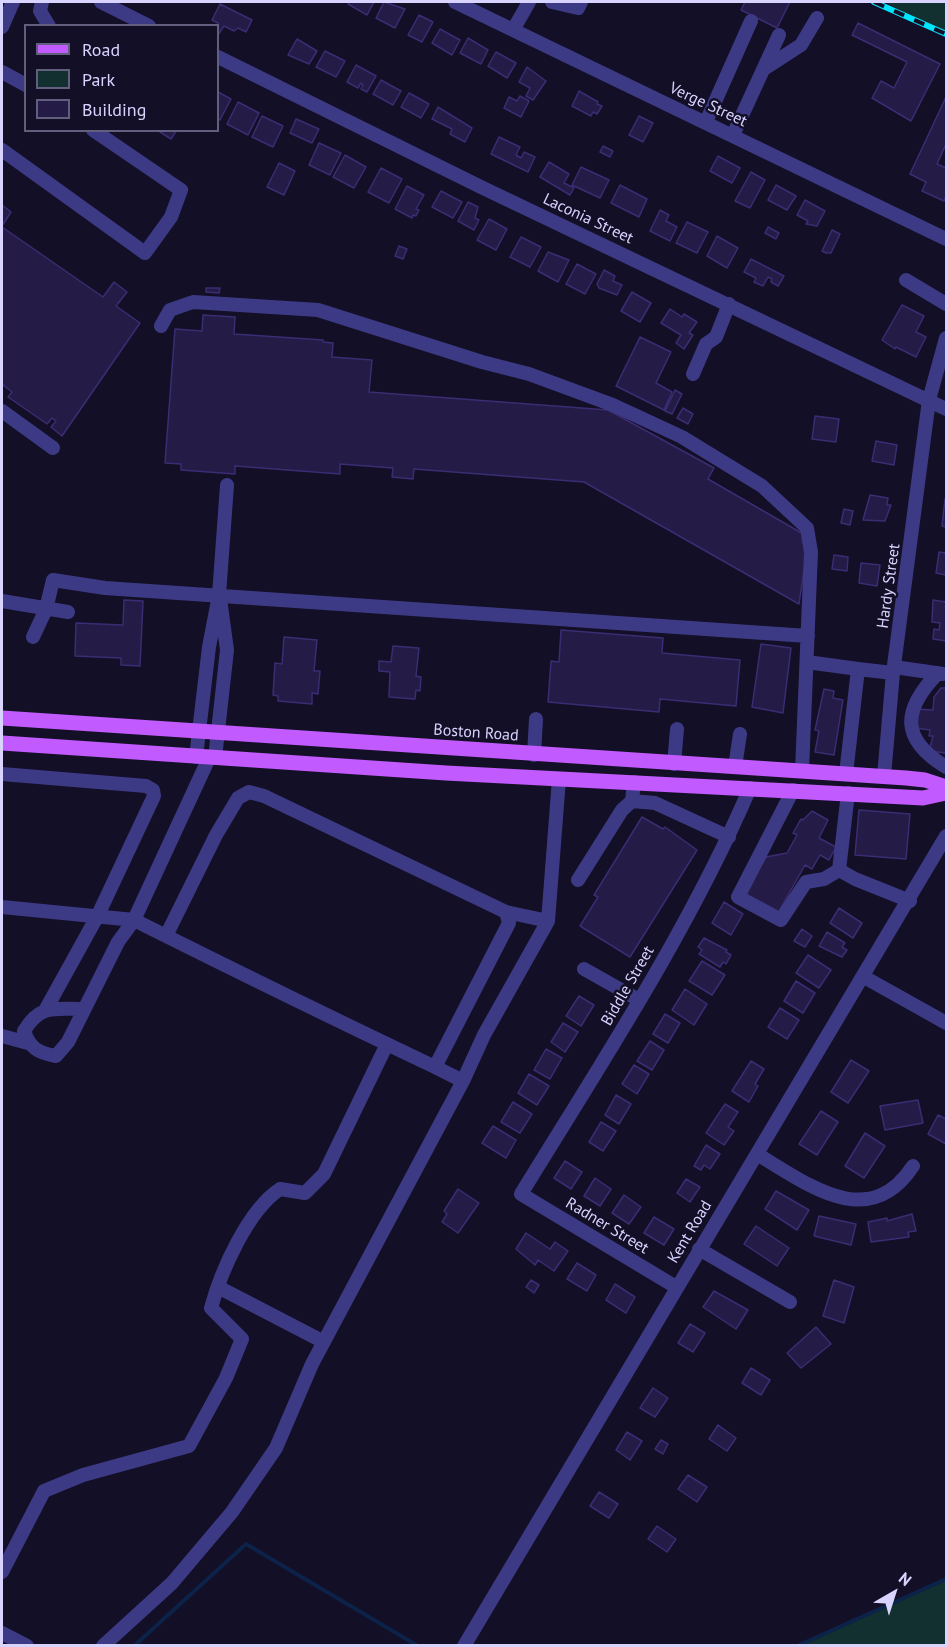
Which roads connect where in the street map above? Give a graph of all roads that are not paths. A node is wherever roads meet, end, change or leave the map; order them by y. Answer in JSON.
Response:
{"nodes":[{"id":1,"x":13,"y":2,"type":"edge"},
{"id":2,"x":42,"y":2,"type":"edge"},
{"id":3,"x":100,"y":2,"type":"edge"},
{"id":4,"x":455,"y":2,"type":"edge"},
{"id":5,"x":529,"y":2,"type":"edge"},
{"id":6,"x":552,"y":2,"type":"edge"},
{"id":7,"x":581,"y":2,"type":"edge"},
{"id":8,"x":817,"y":18,"type":"dead end"},
{"id":9,"x":751,"y":21,"type":"dead end"},
{"id":10,"x":48,"y":24,"type":"edge"},
{"id":11,"x":145,"y":24,"type":"edge"},
{"id":12,"x":2,"y":27,"type":"edge"},
{"id":13,"x":513,"y":30,"type":"junction"},
{"id":14,"x":779,"y":35,"type":"dead end"},
{"id":15,"x":219,"y":57,"type":"edge"},
{"id":16,"x":763,"y":70,"type":"junction"},
{"id":17,"x":2,"y":72,"type":"edge"},
{"id":18,"x":24,"y":84,"type":"edge"},
{"id":19,"x":706,"y":122,"type":"junction"},
{"id":20,"x":96,"y":132,"type":"edge"},
{"id":21,"x":733,"y":135,"type":"junction"},
{"id":22,"x":2,"y":150,"type":"edge"},
{"id":23,"x":946,"y":239,"type":"edge"},
{"id":24,"x":906,"y":280,"type":"dead end"},
{"id":25,"x":729,"y":304,"type":"junction"},
{"id":26,"x":946,"y":304,"type":"edge"},
{"id":27,"x":161,"y":326,"type":"dead end"},
{"id":28,"x":946,"y":338,"type":"edge"},
{"id":29,"x":693,"y":374,"type":"dead end"},
{"id":30,"x":929,"y":400,"type":"junction"},
{"id":31,"x":946,"y":409,"type":"edge"},
{"id":32,"x":2,"y":411,"type":"edge"},
{"id":33,"x":53,"y":448,"type":"dead end"},
{"id":34,"x":227,"y":485,"type":"dead end"},
{"id":35,"x":219,"y":595,"type":"junction"},
{"id":36,"x":2,"y":601,"type":"edge"},
{"id":37,"x":46,"y":609,"type":"junction"},
{"id":38,"x":68,"y":612,"type":"dead end"},
{"id":39,"x":808,"y":636,"type":"junction"},
{"id":40,"x":33,"y":637,"type":"dead end"},
{"id":41,"x":807,"y":662,"type":"junction"},
{"id":42,"x":858,"y":669,"type":"junction"},
{"id":43,"x":894,"y":670,"type":"junction"},
{"id":44,"x":942,"y":674,"type":"edge"},
{"id":45,"x":2,"y":718,"type":"edge"},
{"id":46,"x":536,"y":719,"type":"dead end"},
{"id":47,"x":677,"y":729,"type":"dead end"},
{"id":48,"x":200,"y":732,"type":"junction"},
{"id":49,"x":219,"y":734,"type":"junction"},
{"id":50,"x":740,"y":734,"type":"dead end"},
{"id":51,"x":2,"y":743,"type":"edge"},
{"id":52,"x":534,"y":755,"type":"junction"},
{"id":53,"x":207,"y":757,"type":"junction"},
{"id":54,"x":674,"y":764,"type":"junction"},
{"id":55,"x":735,"y":767,"type":"junction"},
{"id":56,"x":946,"y":767,"type":"edge"},
{"id":57,"x":802,"y":771,"type":"junction"},
{"id":58,"x":2,"y":774,"type":"edge"},
{"id":59,"x":846,"y":774,"type":"junction"},
{"id":60,"x":884,"y":776,"type":"junction"},
{"id":61,"x":559,"y":779,"type":"junction"},
{"id":62,"x":634,"y":782,"type":"junction"},
{"id":63,"x":946,"y":787,"type":"edge"},
{"id":64,"x":750,"y":788,"type":"junction"},
{"id":65,"x":793,"y":790,"type":"junction"},
{"id":66,"x":946,"y":793,"type":"edge"},
{"id":67,"x":848,"y":794,"type":"junction"},
{"id":68,"x":632,"y":801,"type":"junction"},
{"id":69,"x":946,"y":836,"type":"edge"},
{"id":70,"x":729,"y":837,"type":"junction"},
{"id":71,"x":839,"y":870,"type":"junction"},
{"id":72,"x":578,"y":880,"type":"dead end"},
{"id":73,"x":910,"y":901,"type":"junction"},
{"id":74,"x":2,"y":907,"type":"edge"},
{"id":75,"x":506,"y":912,"type":"junction"},
{"id":76,"x":98,"y":915,"type":"junction"},
{"id":77,"x":134,"y":920,"type":"junction"},
{"id":78,"x":548,"y":921,"type":"junction"},
{"id":79,"x":166,"y":936,"type":"junction"},
{"id":80,"x":584,"y":969,"type":"dead end"},
{"id":81,"x":864,"y":977,"type":"junction"},
{"id":82,"x":639,"y":1000,"type":"junction"},
{"id":83,"x":46,"y":1009,"type":"junction"},
{"id":84,"x":83,"y":1009,"type":"junction"},
{"id":85,"x":946,"y":1023,"type":"edge"},
{"id":86,"x":2,"y":1036,"type":"edge"},
{"id":87,"x":28,"y":1043,"type":"junction"},
{"id":88,"x":387,"y":1044,"type":"junction"},
{"id":89,"x":435,"y":1067,"type":"junction"},
{"id":90,"x":463,"y":1081,"type":"junction"},
{"id":91,"x":757,"y":1154,"type":"junction"},
{"id":92,"x":913,"y":1166,"type":"dead end"},
{"id":93,"x":520,"y":1194,"type":"joint"},
{"id":94,"x":699,"y":1249,"type":"junction"},
{"id":95,"x":218,"y":1287,"type":"junction"},
{"id":96,"x":676,"y":1287,"type":"junction"},
{"id":97,"x":790,"y":1302,"type":"dead end"},
{"id":98,"x":324,"y":1342,"type":"junction"},
{"id":99,"x":4,"y":1563,"type":"edge"},
{"id":100,"x":2,"y":1633,"type":"edge"},
{"id":101,"x":27,"y":1646,"type":"edge"},
{"id":102,"x":103,"y":1646,"type":"edge"},
{"id":103,"x":464,"y":1646,"type":"edge"}],
"edges":[{"from":1,"to":12,"type":"street"},
{"from":2,"to":10,"type":"street"},
{"from":3,"to":11,"type":"street"},
{"from":4,"to":13,"type":"street","name":"Verge Street"},
{"from":5,"to":13,"type":"street"},
{"from":6,"to":7,"type":"street"},
{"from":8,"to":16,"type":"street"},
{"from":9,"to":19,"type":"street"},
{"from":13,"to":19,"type":"street","name":"Verge Street"},
{"from":14,"to":16,"type":"street"},
{"from":15,"to":25,"type":"street","name":"Laconia Street"},
{"from":16,"to":21,"type":"street"},
{"from":17,"to":18,"type":"street"},
{"from":19,"to":21,"type":"street","name":"Verge Street"},
{"from":20,"to":22,"type":"street"},
{"from":21,"to":23,"type":"street","name":"Verge Street"},
{"from":24,"to":26,"type":"street"},
{"from":25,"to":29,"type":"street"},
{"from":25,"to":30,"type":"street","name":"Laconia Street"},
{"from":27,"to":39,"type":"street"},
{"from":28,"to":30,"type":"street","name":"Hardy Street"},
{"from":30,"to":31,"type":"street","name":"Laconia Street"},
{"from":30,"to":43,"type":"street","name":"Hardy Street"},
{"from":32,"to":33,"type":"street"},
{"from":34,"to":35,"type":"street"},
{"from":35,"to":37,"type":"street"},
{"from":35,"to":39,"type":"street"},
{"from":35,"to":48,"type":"street"},
{"from":35,"to":49,"type":"street"},
{"from":36,"to":37,"type":"street"},
{"from":37,"to":38,"type":"street"},
{"from":37,"to":40,"type":"street"},
{"from":39,"to":41,"type":"street"},
{"from":41,"to":42,"type":"street"},
{"from":41,"to":57,"type":"street"},
{"from":42,"to":43,"type":"street"},
{"from":42,"to":59,"type":"street"},
{"from":43,"to":44,"type":"street"},
{"from":43,"to":60,"type":"street","name":"Hardy Street"},
{"from":44,"to":56,"type":"street"},
{"from":45,"to":48,"type":"main road","name":"Boston Road"},
{"from":46,"to":52,"type":"street"},
{"from":47,"to":54,"type":"street"},
{"from":48,"to":49,"type":"main road","name":"Boston Road"},
{"from":48,"to":53,"type":"street"},
{"from":49,"to":52,"type":"main road","name":"Boston Road"},
{"from":49,"to":53,"type":"street"},
{"from":50,"to":55,"type":"street"},
{"from":51,"to":53,"type":"main road"},
{"from":52,"to":54,"type":"main road","name":"Boston Road"},
{"from":53,"to":61,"type":"main road"},
{"from":53,"to":77,"type":"street"},
{"from":54,"to":55,"type":"main road","name":"Boston Road"},
{"from":55,"to":57,"type":"main road","name":"Boston Road"},
{"from":57,"to":59,"type":"main road","name":"Boston Road"},
{"from":58,"to":76,"type":"street"},
{"from":59,"to":60,"type":"main road","name":"Boston Road"},
{"from":60,"to":63,"type":"main road","name":"Boston Road"},
{"from":61,"to":62,"type":"main road"},
{"from":61,"to":78,"type":"street"},
{"from":62,"to":64,"type":"main road"},
{"from":62,"to":68,"type":"street"},
{"from":64,"to":65,"type":"main road"},
{"from":64,"to":70,"type":"street","name":"Biddle Street"},
{"from":65,"to":67,"type":"main road"},
{"from":65,"to":71,"type":"street"},
{"from":66,"to":67,"type":"main road"},
{"from":67,"to":71,"type":"street"},
{"from":68,"to":70,"type":"street"},
{"from":68,"to":72,"type":"street"},
{"from":69,"to":73,"type":"street","name":"Kent Road"},
{"from":70,"to":82,"type":"street","name":"Biddle Street"},
{"from":71,"to":73,"type":"street"},
{"from":73,"to":81,"type":"street","name":"Kent Road"},
{"from":74,"to":76,"type":"street"},
{"from":75,"to":78,"type":"street"},
{"from":75,"to":79,"type":"street"},
{"from":75,"to":89,"type":"street"},
{"from":76,"to":77,"type":"street"},
{"from":76,"to":83,"type":"street"},
{"from":77,"to":79,"type":"street"},
{"from":77,"to":84,"type":"street"},
{"from":78,"to":90,"type":"street"},
{"from":79,"to":88,"type":"street"},
{"from":80,"to":82,"type":"street"},
{"from":81,"to":85,"type":"street"},
{"from":81,"to":91,"type":"street","name":"Kent Road"},
{"from":82,"to":93,"type":"street","name":"Biddle Street"},
{"from":83,"to":84,"type":"street"},
{"from":83,"to":87,"type":"street"},
{"from":84,"to":87,"type":"street"},
{"from":86,"to":87,"type":"street"},
{"from":88,"to":89,"type":"street"},
{"from":88,"to":95,"type":"street"},
{"from":89,"to":90,"type":"street"},
{"from":90,"to":98,"type":"street"},
{"from":91,"to":92,"type":"street"},
{"from":91,"to":94,"type":"street","name":"Kent Road"},
{"from":93,"to":96,"type":"street","name":"Radner Street"},
{"from":94,"to":96,"type":"street","name":"Kent Road"},
{"from":94,"to":97,"type":"street"},
{"from":95,"to":98,"type":"street"},
{"from":95,"to":99,"type":"street"},
{"from":96,"to":103,"type":"street","name":"Kent Road"},
{"from":98,"to":102,"type":"street"},
{"from":100,"to":101,"type":"street"}]}
